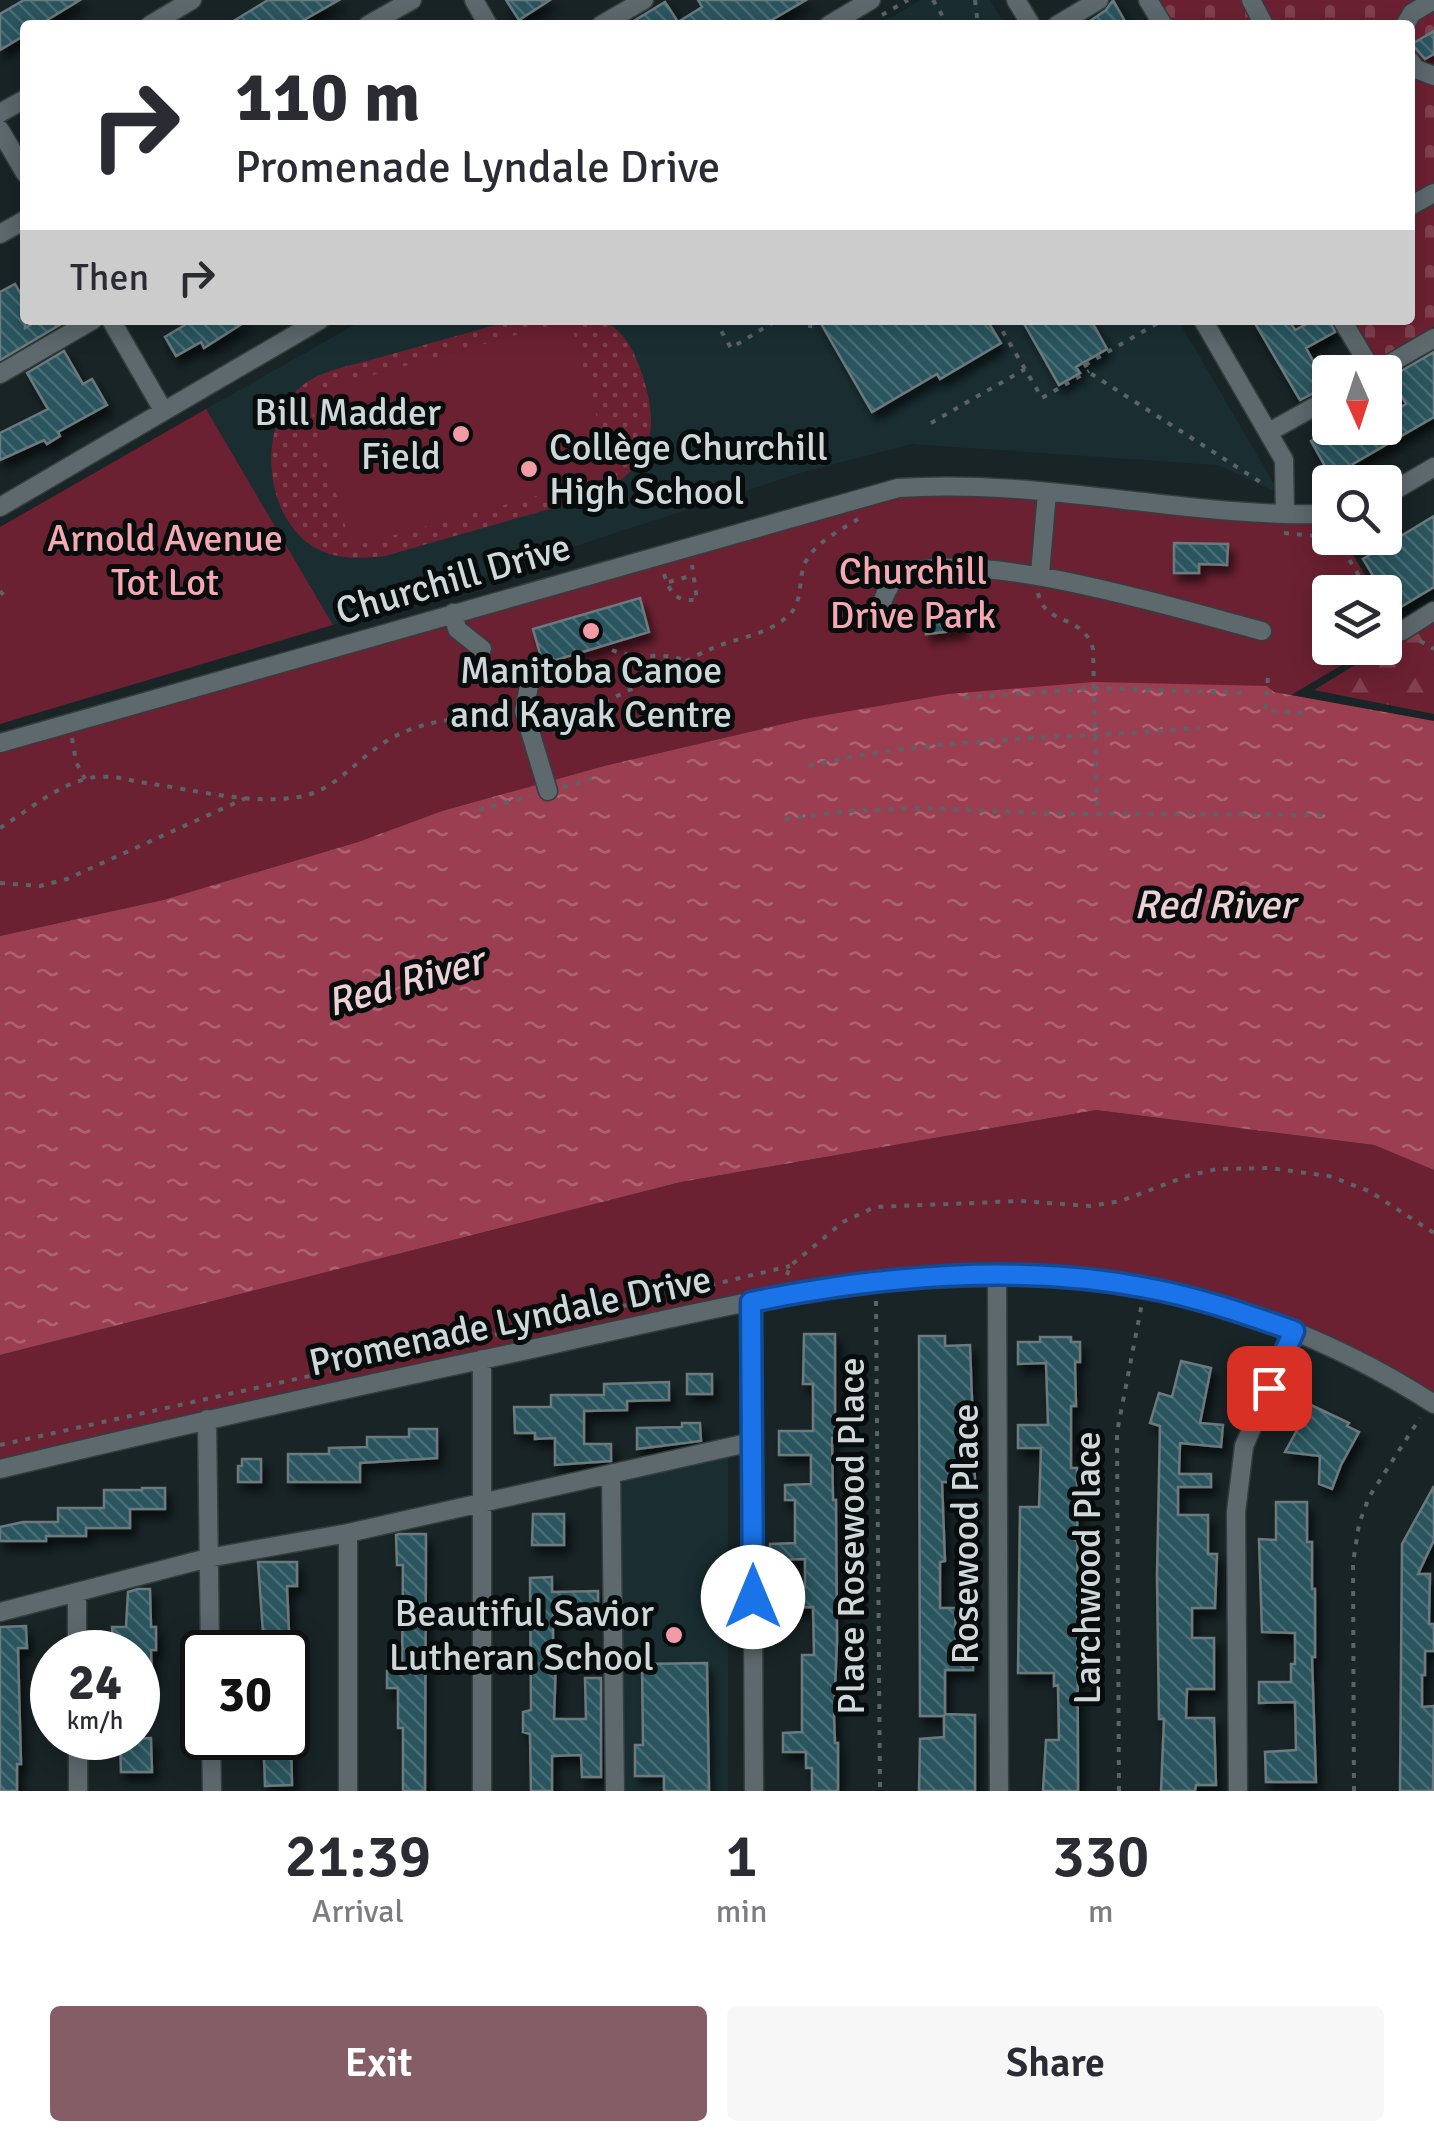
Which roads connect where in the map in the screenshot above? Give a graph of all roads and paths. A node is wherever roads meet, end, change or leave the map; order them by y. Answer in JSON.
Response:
{"nodes":[{"id":1,"x":192,"y":0,"type":"edge"},
{"id":2,"x":412,"y":0,"type":"edge"},
{"id":3,"x":644,"y":0,"type":"edge"},
{"id":4,"x":908,"y":0,"type":"edge"},
{"id":5,"x":1099,"y":0,"type":"edge"},
{"id":6,"x":1434,"y":0,"type":"edge"},
{"id":7,"x":875,"y":8,"type":"edge"},
{"id":8,"x":158,"y":20,"type":"edge"},
{"id":9,"x":377,"y":20,"type":"edge"},
{"id":10,"x":610,"y":20,"type":"edge"},
{"id":11,"x":843,"y":20,"type":"edge"},
{"id":12,"x":1065,"y":20,"type":"edge"},
{"id":13,"x":1407,"y":20,"type":"edge"},
{"id":14,"x":0,"y":130,"type":"edge"},
{"id":15,"x":20,"y":164,"type":"edge"},
{"id":16,"x":84,"y":325,"type":"edge"},
{"id":17,"x":114,"y":325,"type":"edge"},
{"id":18,"x":311,"y":325,"type":"edge"},
{"id":19,"x":718,"y":325,"type":"edge"},
{"id":20,"x":769,"y":325,"type":"edge"},
{"id":21,"x":810,"y":325,"type":"edge"},
{"id":22,"x":999,"y":325,"type":"edge"},
{"id":23,"x":1154,"y":325,"type":"edge"},
{"id":24,"x":1206,"y":325,"type":"edge"},
{"id":25,"x":1345,"y":325,"type":"edge"},
{"id":26,"x":810,"y":328,"type":"dead end"},
{"id":27,"x":1434,"y":338,"type":"edge"},
{"id":28,"x":1364,"y":355,"type":"edge"},
{"id":29,"x":1402,"y":356,"type":"edge"},
{"id":30,"x":1025,"y":369,"type":"junction"},
{"id":31,"x":1089,"y":372,"type":"junction"},
{"id":32,"x":0,"y":374,"type":"edge"},
{"id":33,"x":1312,"y":408,"type":"edge"},
{"id":34,"x":164,"y":410,"type":"junction"},
{"id":35,"x":932,"y":423,"type":"dead end"},
{"id":36,"x":1268,"y":432,"type":"junction"},
{"id":37,"x":1434,"y":467,"type":"edge"},
{"id":38,"x":1402,"y":486,"type":"edge"},
{"id":39,"x":1272,"y":489,"type":"dead end"},
{"id":40,"x":1047,"y":493,"type":"junction"},
{"id":41,"x":0,"y":506,"type":"edge"},
{"id":42,"x":1285,"y":513,"type":"junction"},
{"id":43,"x":1312,"y":514,"type":"edge"},
{"id":44,"x":864,"y":515,"type":"dead end"},
{"id":45,"x":1283,"y":533,"type":"dead end"},
{"id":46,"x":689,"y":546,"type":"junction"},
{"id":47,"x":657,"y":555,"type":"junction"},
{"id":48,"x":1040,"y":574,"type":"junction"},
{"id":49,"x":694,"y":575,"type":"junction"},
{"id":50,"x":1359,"y":575,"type":"edge"},
{"id":51,"x":667,"y":583,"type":"junction"},
{"id":52,"x":0,"y":591,"type":"edge"},
{"id":53,"x":8,"y":600,"type":"dead end"},
{"id":54,"x":1434,"y":611,"type":"edge"},
{"id":55,"x":879,"y":612,"type":"dead end"},
{"id":56,"x":453,"y":613,"type":"junction"},
{"id":57,"x":1262,"y":630,"type":"dead end"},
{"id":58,"x":1402,"y":631,"type":"dead end"},
{"id":59,"x":482,"y":649,"type":"dead end"},
{"id":60,"x":612,"y":650,"type":"dead end"},
{"id":61,"x":684,"y":662,"type":"junction"},
{"id":62,"x":1268,"y":678,"type":"dead end"},
{"id":63,"x":529,"y":686,"type":"dead end"},
{"id":64,"x":1094,"y":688,"type":"junction"},
{"id":65,"x":1245,"y":693,"type":"dead end"},
{"id":66,"x":964,"y":698,"type":"dead end"},
{"id":67,"x":1304,"y":713,"type":"dead end"},
{"id":68,"x":526,"y":720,"type":"junction"},
{"id":69,"x":70,"y":723,"type":"junction"},
{"id":70,"x":1200,"y":728,"type":"dead end"},
{"id":71,"x":1095,"y":737,"type":"junction"},
{"id":72,"x":0,"y":743,"type":"edge"},
{"id":73,"x":809,"y":766,"type":"dead end"},
{"id":74,"x":85,"y":779,"type":"junction"},
{"id":75,"x":548,"y":792,"type":"dead end"},
{"id":76,"x":246,"y":798,"type":"junction"},
{"id":77,"x":1097,"y":814,"type":"junction"},
{"id":78,"x":1326,"y":815,"type":"dead end"},
{"id":79,"x":785,"y":819,"type":"dead end"},
{"id":80,"x":0,"y":828,"type":"edge"},
{"id":81,"x":0,"y":883,"type":"edge"},
{"id":82,"x":1434,"y":1233,"type":"edge"},
{"id":83,"x":790,"y":1266,"type":"junction"},
{"id":84,"x":997,"y":1276,"type":"junction"},
{"id":85,"x":876,"y":1281,"type":"junction"},
{"id":86,"x":1146,"y":1287,"type":"junction"},
{"id":87,"x":782,"y":1296,"type":"junction"},
{"id":88,"x":751,"y":1302,"type":"junction"},
{"id":89,"x":1294,"y":1331,"type":"junction"},
{"id":90,"x":482,"y":1360,"type":"junction"},
{"id":91,"x":1432,"y":1402,"type":"edge"},
{"id":92,"x":207,"y":1419,"type":"junction"},
{"id":93,"x":752,"y":1442,"type":"junction"},
{"id":94,"x":0,"y":1444,"type":"edge"},
{"id":95,"x":0,"y":1468,"type":"edge"},
{"id":96,"x":611,"y":1474,"type":"junction"},
{"id":97,"x":482,"y":1504,"type":"junction"},
{"id":98,"x":348,"y":1534,"type":"junction"},
{"id":99,"x":208,"y":1558,"type":"junction"},
{"id":100,"x":77,"y":1595,"type":"junction"},
{"id":101,"x":0,"y":1612,"type":"edge"},
{"id":102,"x":77,"y":1630,"type":"edge"},
{"id":103,"x":210,"y":1630,"type":"edge"},
{"id":104,"x":78,"y":1760,"type":"edge"},
{"id":105,"x":211,"y":1760,"type":"edge"},
{"id":106,"x":78,"y":1791,"type":"edge"},
{"id":107,"x":212,"y":1791,"type":"edge"},
{"id":108,"x":348,"y":1791,"type":"edge"},
{"id":109,"x":482,"y":1791,"type":"edge"},
{"id":110,"x":615,"y":1791,"type":"edge"},
{"id":111,"x":754,"y":1791,"type":"edge"},
{"id":112,"x":880,"y":1791,"type":"edge"},
{"id":113,"x":999,"y":1791,"type":"edge"},
{"id":114,"x":1119,"y":1791,"type":"edge"},
{"id":115,"x":1238,"y":1791,"type":"edge"},
{"id":116,"x":1354,"y":1791,"type":"edge"}],
"edges":[{"from":1,"to":8,"type":"street"},
{"from":2,"to":9,"type":"street"},
{"from":3,"to":10,"type":"street"},
{"from":4,"to":7,"type":"path"},
{"from":5,"to":12,"type":"street"},
{"from":6,"to":13,"type":"street"},
{"from":7,"to":11,"type":"street"},
{"from":14,"to":15,"type":"street"},
{"from":16,"to":32,"type":"street"},
{"from":17,"to":34,"type":"street"},
{"from":18,"to":34,"type":"street"},
{"from":19,"to":20,"type":"path"},
{"from":21,"to":26,"type":"path"},
{"from":22,"to":30,"type":"path"},
{"from":23,"to":31,"type":"path"},
{"from":24,"to":36,"type":"street"},
{"from":25,"to":28,"type":"street"},
{"from":27,"to":29,"type":"street"},
{"from":30,"to":31,"type":"path"},
{"from":30,"to":35,"type":"path"},
{"from":31,"to":39,"type":"path"},
{"from":33,"to":36,"type":"street"},
{"from":34,"to":41,"type":"street"},
{"from":36,"to":42,"type":"street"},
{"from":37,"to":38,"type":"street"},
{"from":40,"to":42,"type":"street","name":"Churchill Drive"},
{"from":40,"to":46,"type":"street","name":"Churchill Drive"},
{"from":40,"to":48,"type":"street"},
{"from":42,"to":43,"type":"street","name":"Churchill Drive"},
{"from":44,"to":61,"type":"path"},
{"from":45,"to":50,"type":"path"},
{"from":46,"to":47,"type":"street","name":"Churchill Drive"},
{"from":46,"to":49,"type":"path"},
{"from":47,"to":51,"type":"path"},
{"from":47,"to":56,"type":"street","name":"Churchill Drive"},
{"from":48,"to":55,"type":"street"},
{"from":48,"to":57,"type":"street"},
{"from":48,"to":64,"type":"path"},
{"from":49,"to":51,"type":"path"},
{"from":49,"to":51,"type":"path"},
{"from":52,"to":53,"type":"path"},
{"from":54,"to":58,"type":"street"},
{"from":56,"to":59,"type":"street"},
{"from":56,"to":69,"type":"street","name":"Churchill Drive"},
{"from":60,"to":61,"type":"path"},
{"from":61,"to":68,"type":"path"},
{"from":62,"to":67,"type":"path"},
{"from":63,"to":68,"type":"street"},
{"from":64,"to":65,"type":"path"},
{"from":64,"to":66,"type":"path"},
{"from":64,"to":71,"type":"path"},
{"from":68,"to":75,"type":"street"},
{"from":68,"to":76,"type":"path"},
{"from":69,"to":72,"type":"street","name":"Churchill Drive"},
{"from":69,"to":74,"type":"path"},
{"from":70,"to":71,"type":"path"},
{"from":71,"to":73,"type":"path"},
{"from":71,"to":77,"type":"path"},
{"from":74,"to":76,"type":"path"},
{"from":74,"to":80,"type":"path"},
{"from":76,"to":81,"type":"path"},
{"from":77,"to":78,"type":"path"},
{"from":77,"to":79,"type":"path"},
{"from":82,"to":83,"type":"path"},
{"from":83,"to":87,"type":"path"},
{"from":83,"to":94,"type":"path"},
{"from":84,"to":85,"type":"street","name":"Promenade Lyndale Drive"},
{"from":84,"to":86,"type":"street","name":"Promenade Lyndale Drive"},
{"from":84,"to":113,"type":"street","name":"Rosewood Place"},
{"from":85,"to":87,"type":"street","name":"Promenade Lyndale Drive"},
{"from":85,"to":112,"type":"path","name":"Place Rosewood Place"},
{"from":86,"to":89,"type":"street","name":"Promenade Lyndale Drive"},
{"from":86,"to":114,"type":"path","name":"Larchwood Place"},
{"from":87,"to":88,"type":"street","name":"Promenade Lyndale Drive"},
{"from":88,"to":90,"type":"street","name":"Promenade Lyndale Drive"},
{"from":88,"to":93,"type":"street"},
{"from":89,"to":91,"type":"street","name":"Promenade Lyndale Drive"},
{"from":89,"to":115,"type":"street"},
{"from":90,"to":92,"type":"street","name":"Promenade Lyndale Drive"},
{"from":90,"to":97,"type":"street"},
{"from":91,"to":116,"type":"path"},
{"from":92,"to":95,"type":"street","name":"Promenade Lyndale Drive"},
{"from":92,"to":99,"type":"street"},
{"from":93,"to":96,"type":"street"},
{"from":93,"to":111,"type":"street"},
{"from":96,"to":97,"type":"street"},
{"from":96,"to":110,"type":"street"},
{"from":97,"to":98,"type":"street"},
{"from":97,"to":109,"type":"street"},
{"from":98,"to":99,"type":"street"},
{"from":98,"to":108,"type":"street"},
{"from":99,"to":100,"type":"street"},
{"from":99,"to":103,"type":"street"},
{"from":100,"to":101,"type":"street"},
{"from":100,"to":102,"type":"street"},
{"from":104,"to":106,"type":"street"},
{"from":105,"to":107,"type":"street"}]}
